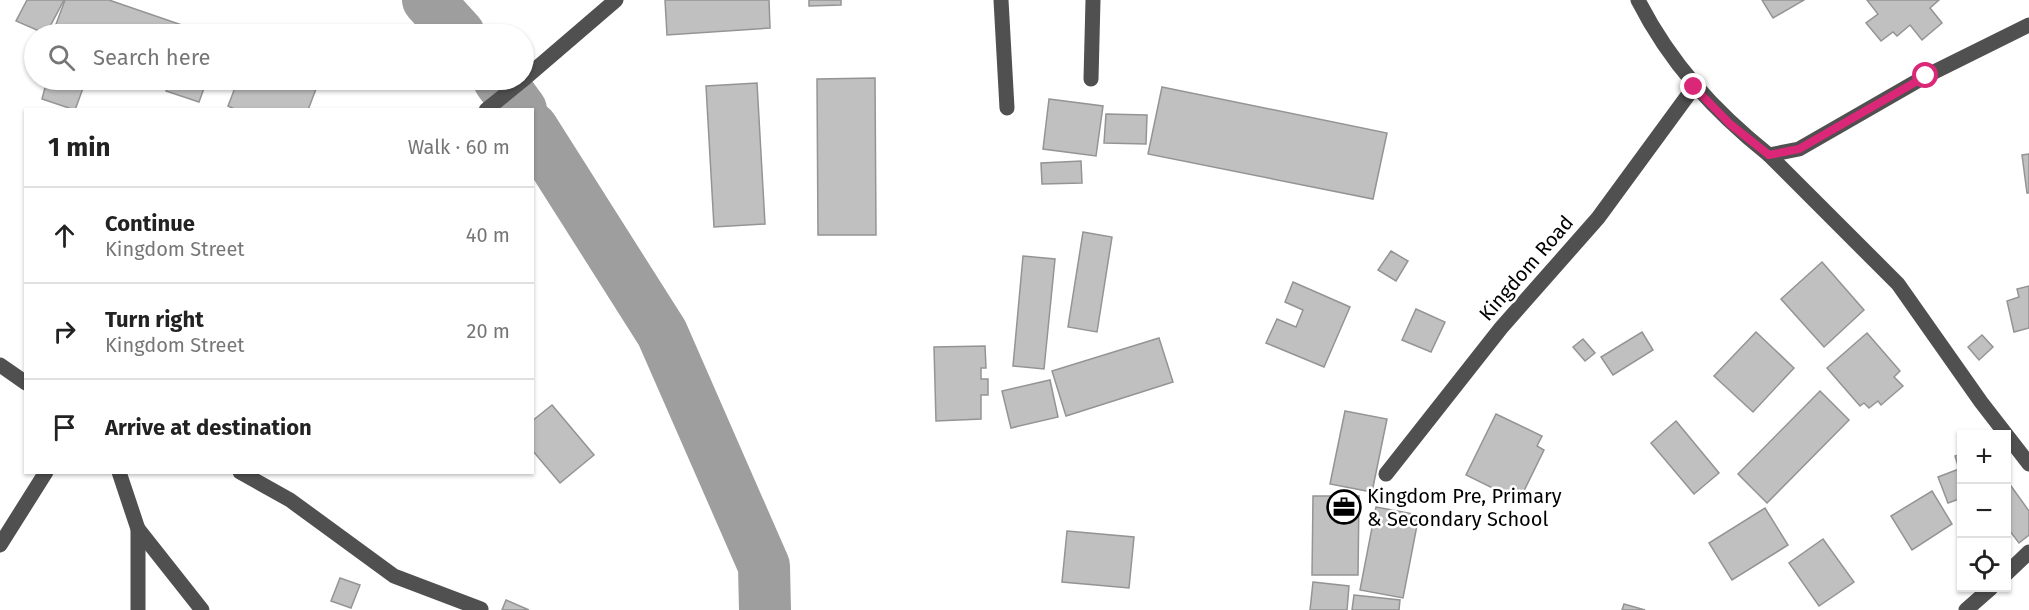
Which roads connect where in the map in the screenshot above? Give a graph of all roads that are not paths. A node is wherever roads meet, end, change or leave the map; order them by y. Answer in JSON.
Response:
{"nodes":[{"id":1,"x":616,"y":0,"type":"edge"},
{"id":2,"x":1001,"y":0,"type":"edge"},
{"id":3,"x":1094,"y":0,"type":"edge"},
{"id":4,"x":1638,"y":0,"type":"edge"},
{"id":5,"x":2029,"y":25,"type":"edge"},
{"id":6,"x":534,"y":70,"type":"edge"},
{"id":7,"x":1091,"y":79,"type":"dead end"},
{"id":8,"x":1694,"y":87,"type":"junction"},
{"id":9,"x":510,"y":90,"type":"edge"},
{"id":10,"x":488,"y":108,"type":"edge"},
{"id":11,"x":1007,"y":108,"type":"dead end"},
{"id":12,"x":1769,"y":155,"type":"junction"},
{"id":13,"x":0,"y":365,"type":"edge"},
{"id":14,"x":24,"y":382,"type":"edge"},
{"id":15,"x":2029,"y":464,"type":"edge"},
{"id":16,"x":45,"y":474,"type":"edge"},
{"id":17,"x":120,"y":474,"type":"edge"},
{"id":18,"x":244,"y":474,"type":"edge"},
{"id":19,"x":1386,"y":474,"type":"dead end"},
{"id":20,"x":138,"y":529,"type":"junction"},
{"id":21,"x":0,"y":545,"type":"edge"},
{"id":22,"x":2029,"y":552,"type":"edge"},
{"id":23,"x":2011,"y":570,"type":"edge"},
{"id":24,"x":1986,"y":592,"type":"edge"},
{"id":25,"x":481,"y":609,"type":"edge"},
{"id":26,"x":138,"y":610,"type":"edge"},
{"id":27,"x":202,"y":610,"type":"edge"},
{"id":28,"x":1966,"y":610,"type":"edge"}],
"edges":[{"from":1,"to":6,"type":"street"},
{"from":2,"to":11,"type":"street"},
{"from":3,"to":7,"type":"street"},
{"from":4,"to":8,"type":"street"},
{"from":5,"to":12,"type":"street"},
{"from":8,"to":12,"type":"street"},
{"from":8,"to":19,"type":"street","name":"Kingdom Road"},
{"from":9,"to":10,"type":"street"},
{"from":12,"to":15,"type":"street"},
{"from":13,"to":14,"type":"street"},
{"from":16,"to":21,"type":"street"},
{"from":17,"to":20,"type":"street"},
{"from":18,"to":25,"type":"street"},
{"from":20,"to":26,"type":"street"},
{"from":20,"to":27,"type":"street"},
{"from":22,"to":23,"type":"street"},
{"from":24,"to":28,"type":"street"}]}
